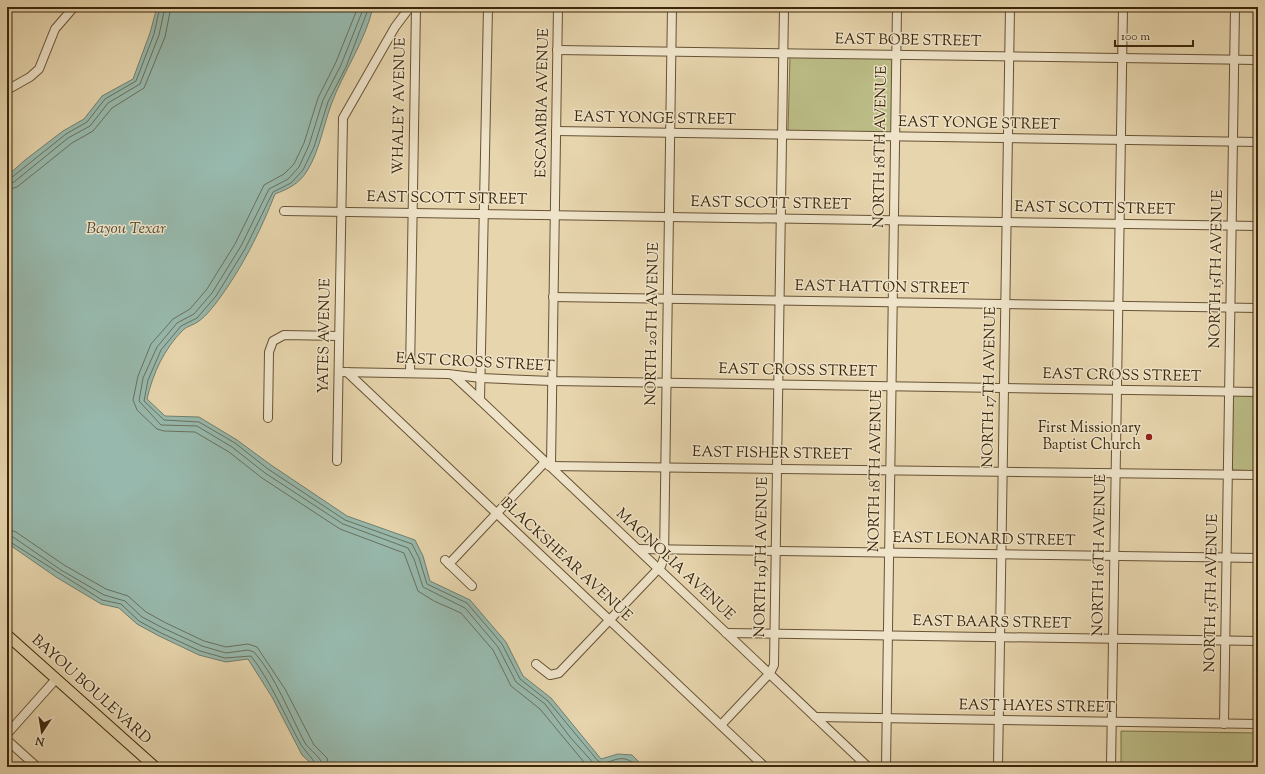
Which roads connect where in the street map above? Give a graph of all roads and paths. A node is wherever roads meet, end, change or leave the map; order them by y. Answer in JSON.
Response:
{"nodes":[{"id":1,"x":74,"y":7,"type":"edge"},
{"id":2,"x":410,"y":7,"type":"edge"},
{"id":3,"x":416,"y":7,"type":"edge"},
{"id":4,"x":488,"y":7,"type":"edge"},
{"id":5,"x":558,"y":7,"type":"edge"},
{"id":6,"x":672,"y":7,"type":"edge"},
{"id":7,"x":784,"y":7,"type":"edge"},
{"id":8,"x":897,"y":7,"type":"edge"},
{"id":9,"x":1010,"y":7,"type":"edge"},
{"id":10,"x":1122,"y":7,"type":"edge"},
{"id":11,"x":1235,"y":7,"type":"edge"},
{"id":12,"x":557,"y":50,"type":"junction"},
{"id":13,"x":671,"y":51,"type":"junction"},
{"id":14,"x":784,"y":53,"type":"junction"},
{"id":15,"x":896,"y":55,"type":"junction"},
{"id":16,"x":1009,"y":56,"type":"junction"},
{"id":17,"x":1122,"y":58,"type":"junction"},
{"id":18,"x":1234,"y":60,"type":"junction"},
{"id":19,"x":1258,"y":60,"type":"edge"},
{"id":20,"x":7,"y":90,"type":"edge"},
{"id":21,"x":556,"y":131,"type":"junction"},
{"id":22,"x":670,"y":133,"type":"junction"},
{"id":23,"x":783,"y":135,"type":"junction"},
{"id":24,"x":895,"y":136,"type":"junction"},
{"id":25,"x":1008,"y":138,"type":"junction"},
{"id":26,"x":1120,"y":140,"type":"junction"},
{"id":27,"x":1233,"y":142,"type":"junction"},
{"id":28,"x":1258,"y":142,"type":"edge"},
{"id":29,"x":284,"y":211,"type":"dead end"},
{"id":30,"x":341,"y":212,"type":"junction"},
{"id":31,"x":413,"y":213,"type":"junction"},
{"id":32,"x":484,"y":214,"type":"junction"},
{"id":33,"x":555,"y":215,"type":"junction"},
{"id":34,"x":669,"y":216,"type":"junction"},
{"id":35,"x":781,"y":218,"type":"junction"},
{"id":36,"x":894,"y":220,"type":"junction"},
{"id":37,"x":1007,"y":222,"type":"junction"},
{"id":38,"x":1119,"y":223,"type":"junction"},
{"id":39,"x":1232,"y":225,"type":"junction"},
{"id":40,"x":1258,"y":226,"type":"edge"},
{"id":41,"x":553,"y":297,"type":"junction"},
{"id":42,"x":668,"y":299,"type":"junction"},
{"id":43,"x":780,"y":301,"type":"junction"},
{"id":44,"x":893,"y":302,"type":"junction"},
{"id":45,"x":1006,"y":304,"type":"junction"},
{"id":46,"x":1118,"y":306,"type":"junction"},
{"id":47,"x":1231,"y":308,"type":"junction"},
{"id":48,"x":1258,"y":308,"type":"edge"},
{"id":49,"x":340,"y":336,"type":"junction"},
{"id":50,"x":339,"y":372,"type":"junction"},
{"id":51,"x":348,"y":372,"type":"junction"},
{"id":52,"x":410,"y":373,"type":"junction"},
{"id":53,"x":448,"y":374,"type":"junction"},
{"id":54,"x":481,"y":378,"type":"junction"},
{"id":55,"x":552,"y":381,"type":"junction"},
{"id":56,"x":666,"y":383,"type":"junction"},
{"id":57,"x":779,"y":384,"type":"junction"},
{"id":58,"x":891,"y":386,"type":"junction"},
{"id":59,"x":1004,"y":388,"type":"junction"},
{"id":60,"x":1117,"y":390,"type":"junction"},
{"id":61,"x":1230,"y":391,"type":"junction"},
{"id":62,"x":1258,"y":392,"type":"edge"},
{"id":63,"x":480,"y":400,"type":"junction"},
{"id":64,"x":268,"y":418,"type":"dead end"},
{"id":65,"x":337,"y":460,"type":"dead end"},
{"id":66,"x":548,"y":464,"type":"junction"},
{"id":67,"x":665,"y":466,"type":"junction"},
{"id":68,"x":778,"y":468,"type":"junction"},
{"id":69,"x":890,"y":470,"type":"junction"},
{"id":70,"x":1003,"y":471,"type":"junction"},
{"id":71,"x":1115,"y":473,"type":"junction"},
{"id":72,"x":1228,"y":475,"type":"junction"},
{"id":73,"x":1258,"y":475,"type":"edge"},
{"id":74,"x":497,"y":514,"type":"junction"},
{"id":75,"x":664,"y":549,"type":"junction"},
{"id":76,"x":638,"y":550,"type":"junction"},
{"id":77,"x":776,"y":551,"type":"junction"},
{"id":78,"x":889,"y":552,"type":"junction"},
{"id":79,"x":1002,"y":554,"type":"junction"},
{"id":80,"x":1114,"y":556,"type":"junction"},
{"id":81,"x":1227,"y":557,"type":"junction"},
{"id":82,"x":1258,"y":558,"type":"edge"},
{"id":83,"x":658,"y":568,"type":"junction"},
{"id":84,"x":472,"y":586,"type":"dead end"},
{"id":85,"x":609,"y":620,"type":"junction"},
{"id":86,"x":726,"y":633,"type":"junction"},
{"id":87,"x":775,"y":634,"type":"junction"},
{"id":88,"x":7,"y":635,"type":"edge"},
{"id":89,"x":888,"y":635,"type":"junction"},
{"id":90,"x":1000,"y":637,"type":"junction"},
{"id":91,"x":1113,"y":639,"type":"junction"},
{"id":92,"x":1226,"y":640,"type":"junction"},
{"id":93,"x":1258,"y":641,"type":"edge"},
{"id":94,"x":536,"y":664,"type":"dead end"},
{"id":95,"x":769,"y":674,"type":"junction"},
{"id":96,"x":56,"y":679,"type":"junction"},
{"id":97,"x":815,"y":717,"type":"junction"},
{"id":98,"x":887,"y":719,"type":"junction"},
{"id":99,"x":999,"y":721,"type":"junction"},
{"id":100,"x":1112,"y":722,"type":"junction"},
{"id":101,"x":1224,"y":724,"type":"junction"},
{"id":102,"x":1258,"y":724,"type":"edge"},
{"id":103,"x":721,"y":725,"type":"junction"},
{"id":104,"x":7,"y":734,"type":"edge"},
{"id":105,"x":7,"y":740,"type":"edge"},
{"id":106,"x":38,"y":767,"type":"edge"},
{"id":107,"x":155,"y":767,"type":"edge"},
{"id":108,"x":765,"y":767,"type":"edge"},
{"id":109,"x":868,"y":767,"type":"edge"},
{"id":110,"x":886,"y":767,"type":"edge"},
{"id":111,"x":998,"y":767,"type":"edge"},
{"id":112,"x":1111,"y":767,"type":"edge"}],
"edges":[{"from":1,"to":20,"type":"street"},
{"from":2,"to":30,"type":"street","name":"YATES AVENUE"},
{"from":3,"to":31,"type":"street","name":"WHALEY AVENUE"},
{"from":4,"to":32,"type":"street"},
{"from":5,"to":12,"type":"street","name":"ESCAMBIA AVENUE"},
{"from":6,"to":13,"type":"street","name":"NORTH 20TH AVENUE"},
{"from":7,"to":14,"type":"street","name":"NORTH 19TH AVENUE"},
{"from":8,"to":15,"type":"street","name":"NORTH 18TH AVENUE"},
{"from":9,"to":16,"type":"street","name":"NORTH 17TH AVENUE"},
{"from":10,"to":17,"type":"street","name":"NORTH 16TH AVENUE"},
{"from":11,"to":18,"type":"street","name":"NORTH 15TH AVENUE"},
{"from":12,"to":13,"type":"street","name":"EAST BOBE STREET"},
{"from":12,"to":21,"type":"street","name":"ESCAMBIA AVENUE"},
{"from":13,"to":14,"type":"street","name":"EAST BOBE STREET"},
{"from":13,"to":22,"type":"street","name":"NORTH 20TH AVENUE"},
{"from":14,"to":15,"type":"street","name":"EAST BOBE STREET"},
{"from":14,"to":23,"type":"street","name":"NORTH 19TH AVENUE"},
{"from":15,"to":16,"type":"street","name":"EAST BOBE STREET"},
{"from":15,"to":24,"type":"street","name":"NORTH 18TH AVENUE"},
{"from":16,"to":17,"type":"street","name":"EAST BOBE STREET"},
{"from":16,"to":25,"type":"street","name":"NORTH 17TH AVENUE"},
{"from":17,"to":18,"type":"street","name":"EAST BOBE STREET"},
{"from":17,"to":26,"type":"street","name":"NORTH 16TH AVENUE"},
{"from":18,"to":19,"type":"street","name":"EAST BOBE STREET"},
{"from":18,"to":27,"type":"street","name":"NORTH 15TH AVENUE"},
{"from":21,"to":22,"type":"street","name":"EAST YONGE STREET"},
{"from":21,"to":33,"type":"street","name":"ESCAMBIA AVENUE"},
{"from":22,"to":23,"type":"street","name":"EAST YONGE STREET"},
{"from":22,"to":34,"type":"street","name":"NORTH 20TH AVENUE"},
{"from":23,"to":24,"type":"street","name":"EAST YONGE STREET"},
{"from":23,"to":35,"type":"street","name":"NORTH 19TH AVENUE"},
{"from":24,"to":25,"type":"street","name":"EAST YONGE STREET"},
{"from":24,"to":36,"type":"street","name":"NORTH 18TH AVENUE"},
{"from":25,"to":26,"type":"street","name":"EAST YONGE STREET"},
{"from":25,"to":37,"type":"street","name":"NORTH 17TH AVENUE"},
{"from":26,"to":27,"type":"street","name":"EAST YONGE STREET"},
{"from":26,"to":38,"type":"street","name":"NORTH 16TH AVENUE"},
{"from":27,"to":28,"type":"street","name":"EAST YONGE STREET"},
{"from":27,"to":39,"type":"street","name":"NORTH 15TH AVENUE"},
{"from":29,"to":30,"type":"street","name":"EAST SCOTT STREET"},
{"from":30,"to":31,"type":"street","name":"EAST SCOTT STREET"},
{"from":30,"to":49,"type":"street","name":"YATES AVENUE"},
{"from":31,"to":32,"type":"street","name":"EAST SCOTT STREET"},
{"from":31,"to":52,"type":"street","name":"WHALEY AVENUE"},
{"from":32,"to":33,"type":"street","name":"EAST SCOTT STREET"},
{"from":32,"to":54,"type":"street"},
{"from":33,"to":34,"type":"street","name":"EAST SCOTT STREET"},
{"from":33,"to":41,"type":"street","name":"ESCAMBIA AVENUE"},
{"from":34,"to":35,"type":"street","name":"EAST SCOTT STREET"},
{"from":34,"to":42,"type":"street","name":"NORTH 20TH AVENUE"},
{"from":35,"to":36,"type":"street","name":"EAST SCOTT STREET"},
{"from":35,"to":43,"type":"street","name":"NORTH 19TH AVENUE"},
{"from":36,"to":37,"type":"street","name":"EAST SCOTT STREET"},
{"from":36,"to":44,"type":"street","name":"NORTH 18TH AVENUE"},
{"from":37,"to":38,"type":"street","name":"EAST SCOTT STREET"},
{"from":37,"to":45,"type":"street","name":"NORTH 17TH AVENUE"},
{"from":38,"to":39,"type":"street","name":"EAST SCOTT STREET"},
{"from":38,"to":46,"type":"street","name":"NORTH 16TH AVENUE"},
{"from":39,"to":40,"type":"street","name":"EAST SCOTT STREET"},
{"from":39,"to":47,"type":"street","name":"NORTH 15TH AVENUE"},
{"from":41,"to":42,"type":"street","name":"EAST HATTON STREET"},
{"from":41,"to":55,"type":"street","name":"ESCAMBIA AVENUE"},
{"from":42,"to":43,"type":"street","name":"EAST HATTON STREET"},
{"from":42,"to":56,"type":"street","name":"NORTH 20TH AVENUE"},
{"from":43,"to":44,"type":"street","name":"EAST HATTON STREET"},
{"from":43,"to":57,"type":"street","name":"NORTH 19TH AVENUE"},
{"from":44,"to":45,"type":"street","name":"EAST HATTON STREET"},
{"from":44,"to":58,"type":"street","name":"NORTH 18TH AVENUE"},
{"from":45,"to":46,"type":"street","name":"EAST HATTON STREET"},
{"from":45,"to":59,"type":"street","name":"NORTH 17TH AVENUE"},
{"from":46,"to":47,"type":"street","name":"EAST HATTON STREET"},
{"from":46,"to":60,"type":"street","name":"NORTH 16TH AVENUE"},
{"from":47,"to":48,"type":"street","name":"EAST HATTON STREET"},
{"from":47,"to":61,"type":"street","name":"NORTH 15TH AVENUE"},
{"from":49,"to":50,"type":"street","name":"YATES AVENUE"},
{"from":49,"to":64,"type":"street"},
{"from":50,"to":51,"type":"street","name":"EAST CROSS STREET"},
{"from":50,"to":65,"type":"street","name":"YATES AVENUE"},
{"from":51,"to":52,"type":"street","name":"EAST CROSS STREET"},
{"from":51,"to":74,"type":"street","name":"BLACKSHEAR AVENUE"},
{"from":52,"to":53,"type":"street","name":"EAST CROSS STREET"},
{"from":53,"to":54,"type":"street","name":"EAST CROSS STREET"},
{"from":53,"to":63,"type":"street","name":"MAGNOLIA AVENUE"},
{"from":54,"to":55,"type":"street","name":"EAST CROSS STREET"},
{"from":54,"to":63,"type":"street"},
{"from":55,"to":56,"type":"street","name":"EAST CROSS STREET"},
{"from":55,"to":66,"type":"street","name":"ESCAMBIA AVENUE"},
{"from":56,"to":57,"type":"street","name":"EAST CROSS STREET"},
{"from":56,"to":67,"type":"street","name":"NORTH 20TH AVENUE"},
{"from":57,"to":58,"type":"street","name":"EAST CROSS STREET"},
{"from":57,"to":68,"type":"street","name":"NORTH 19TH AVENUE"},
{"from":58,"to":59,"type":"street","name":"EAST CROSS STREET"},
{"from":58,"to":69,"type":"street","name":"NORTH 18TH AVENUE"},
{"from":59,"to":60,"type":"street","name":"EAST CROSS STREET"},
{"from":59,"to":70,"type":"street","name":"NORTH 17TH AVENUE"},
{"from":60,"to":61,"type":"street","name":"EAST CROSS STREET"},
{"from":60,"to":71,"type":"street","name":"NORTH 16TH AVENUE"},
{"from":61,"to":62,"type":"street","name":"EAST CROSS STREET"},
{"from":61,"to":72,"type":"street","name":"NORTH 15TH AVENUE"},
{"from":63,"to":66,"type":"street","name":"MAGNOLIA AVENUE"},
{"from":66,"to":67,"type":"street","name":"EAST FISHER STREET"},
{"from":66,"to":74,"type":"street"},
{"from":66,"to":76,"type":"street","name":"MAGNOLIA AVENUE"},
{"from":67,"to":68,"type":"street","name":"EAST FISHER STREET"},
{"from":67,"to":75,"type":"street","name":"NORTH 20TH AVENUE"},
{"from":68,"to":69,"type":"street","name":"EAST FISHER STREET"},
{"from":68,"to":77,"type":"street","name":"NORTH 19TH AVENUE"},
{"from":69,"to":70,"type":"street","name":"EAST FISHER STREET"},
{"from":69,"to":78,"type":"street","name":"NORTH 18TH AVENUE"},
{"from":70,"to":71,"type":"street","name":"EAST FISHER STREET"},
{"from":70,"to":79,"type":"street","name":"NORTH 17TH AVENUE"},
{"from":71,"to":72,"type":"street","name":"EAST FISHER STREET"},
{"from":71,"to":80,"type":"street","name":"NORTH 16TH AVENUE"},
{"from":72,"to":73,"type":"street","name":"EAST FISHER STREET"},
{"from":72,"to":81,"type":"street","name":"NORTH 15TH AVENUE"},
{"from":74,"to":84,"type":"street"},
{"from":74,"to":85,"type":"street","name":"BLACKSHEAR AVENUE"},
{"from":75,"to":76,"type":"street","name":"EAST LEONARD STREET"},
{"from":75,"to":77,"type":"street","name":"EAST LEONARD STREET"},
{"from":75,"to":83,"type":"street","name":"NORTH 20TH AVENUE"},
{"from":76,"to":83,"type":"street","name":"MAGNOLIA AVENUE"},
{"from":77,"to":78,"type":"street","name":"EAST LEONARD STREET"},
{"from":77,"to":87,"type":"street","name":"NORTH 19TH AVENUE"},
{"from":78,"to":79,"type":"street","name":"EAST LEONARD STREET"},
{"from":78,"to":89,"type":"street","name":"NORTH 18TH AVENUE"},
{"from":79,"to":80,"type":"street","name":"EAST LEONARD STREET"},
{"from":79,"to":90,"type":"street","name":"NORTH 17TH AVENUE"},
{"from":80,"to":81,"type":"street","name":"EAST LEONARD STREET"},
{"from":80,"to":91,"type":"street","name":"NORTH 16TH AVENUE"},
{"from":81,"to":82,"type":"street","name":"EAST LEONARD STREET"},
{"from":81,"to":92,"type":"street","name":"NORTH 15TH AVENUE"},
{"from":83,"to":85,"type":"street","name":"NORTH 20TH AVENUE"},
{"from":83,"to":86,"type":"street","name":"MAGNOLIA AVENUE"},
{"from":85,"to":94,"type":"street","name":"NORTH 20TH AVENUE"},
{"from":85,"to":103,"type":"street","name":"BLACKSHEAR AVENUE"},
{"from":86,"to":87,"type":"street","name":"EAST BAARS STREET"},
{"from":86,"to":95,"type":"street","name":"MAGNOLIA AVENUE"},
{"from":87,"to":89,"type":"street","name":"EAST BAARS STREET"},
{"from":87,"to":95,"type":"street","name":"NORTH 19TH AVENUE"},
{"from":88,"to":96,"type":"main road","name":"BAYOU BOULEVARD"},
{"from":89,"to":90,"type":"street","name":"EAST BAARS STREET"},
{"from":89,"to":98,"type":"street","name":"NORTH 18TH AVENUE"},
{"from":90,"to":91,"type":"street","name":"EAST BAARS STREET"},
{"from":90,"to":99,"type":"street","name":"NORTH 17TH AVENUE"},
{"from":91,"to":92,"type":"street","name":"EAST BAARS STREET"},
{"from":91,"to":100,"type":"street","name":"NORTH 16TH AVENUE"},
{"from":92,"to":93,"type":"street","name":"EAST BAARS STREET"},
{"from":92,"to":101,"type":"street","name":"NORTH 15TH AVENUE"},
{"from":95,"to":97,"type":"street","name":"MAGNOLIA AVENUE"},
{"from":95,"to":103,"type":"street"},
{"from":96,"to":104,"type":"street"},
{"from":96,"to":107,"type":"main road","name":"BAYOU BOULEVARD"},
{"from":97,"to":98,"type":"street","name":"EAST HAYES STREET"},
{"from":97,"to":109,"type":"street","name":"MAGNOLIA AVENUE"},
{"from":98,"to":99,"type":"street","name":"EAST HAYES STREET"},
{"from":98,"to":110,"type":"street","name":"NORTH 18TH AVENUE"},
{"from":99,"to":100,"type":"street","name":"EAST HAYES STREET"},
{"from":99,"to":111,"type":"street","name":"NORTH 17TH AVENUE"},
{"from":100,"to":101,"type":"street","name":"EAST HAYES STREET"},
{"from":100,"to":112,"type":"street","name":"NORTH 16TH AVENUE"},
{"from":101,"to":102,"type":"street","name":"EAST HAYES STREET"},
{"from":103,"to":108,"type":"street","name":"BLACKSHEAR AVENUE"},
{"from":105,"to":106,"type":"street"}]}
